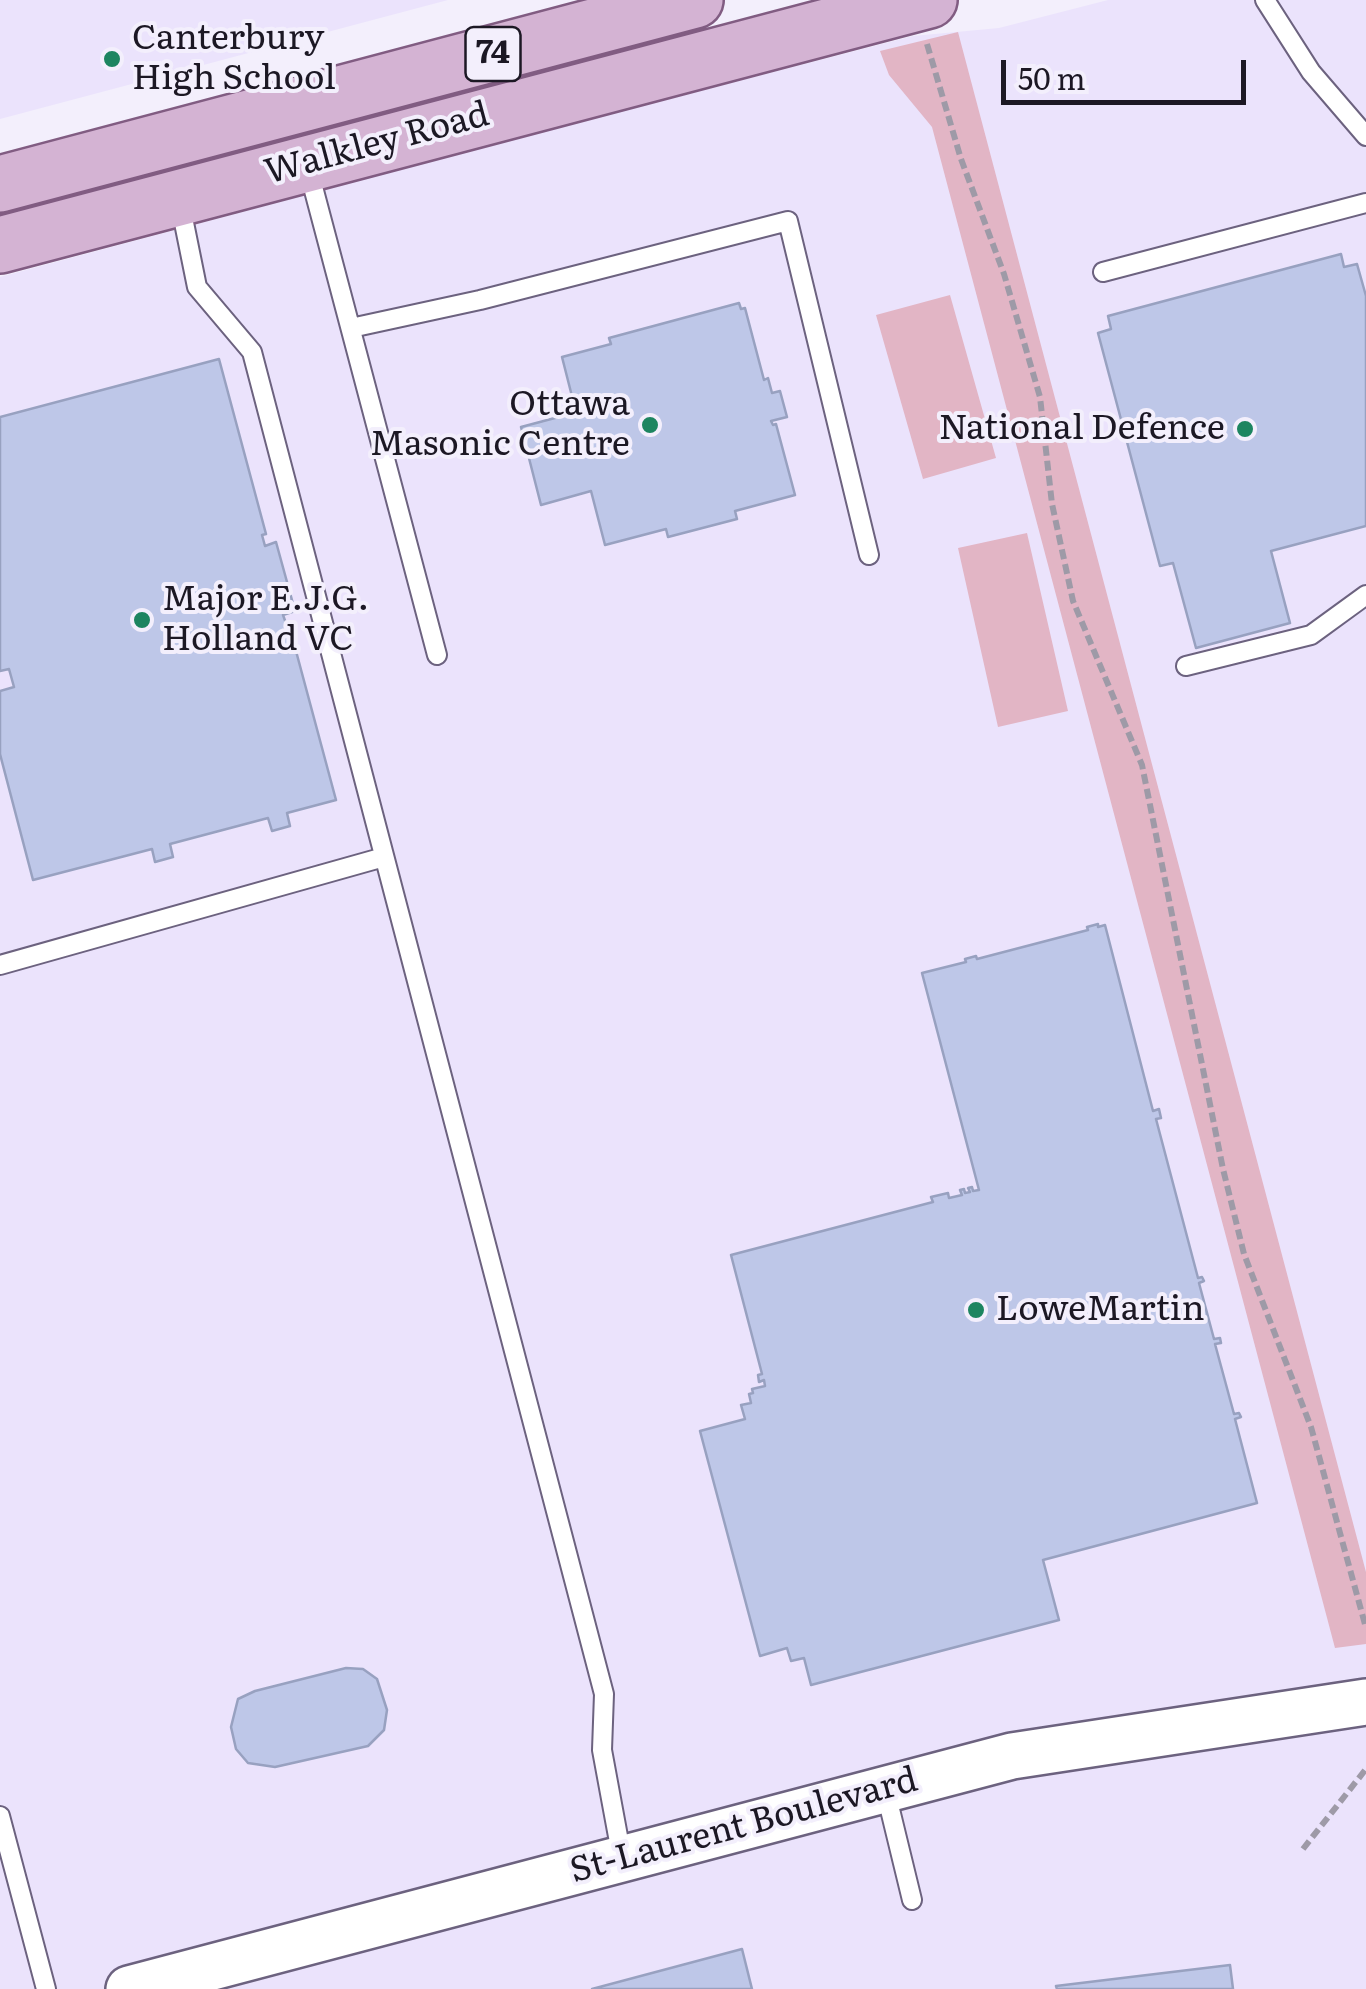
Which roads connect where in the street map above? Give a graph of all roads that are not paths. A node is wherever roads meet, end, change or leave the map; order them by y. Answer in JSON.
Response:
{"nodes":[{"id":1,"x":695,"y":0,"type":"edge"},
{"id":2,"x":1265,"y":0,"type":"edge"},
{"id":3,"x":922,"y":2,"type":"edge"},
{"id":4,"x":290,"y":108,"type":"junction"},
{"id":5,"x":1366,"y":136,"type":"edge"},
{"id":6,"x":306,"y":163,"type":"junction"},
{"id":7,"x":0,"y":184,"type":"edge"},
{"id":8,"x":179,"y":198,"type":"junction"},
{"id":9,"x":1366,"y":204,"type":"edge"},
{"id":10,"x":0,"y":244,"type":"edge"},
{"id":11,"x":1103,"y":272,"type":"dead end"},
{"id":12,"x":351,"y":328,"type":"junction"},
{"id":13,"x":869,"y":555,"type":"dead end"},
{"id":14,"x":1366,"y":595,"type":"edge"},
{"id":15,"x":438,"y":655,"type":"dead end"},
{"id":16,"x":1186,"y":666,"type":"dead end"},
{"id":17,"x":384,"y":857,"type":"junction"},
{"id":18,"x":0,"y":965,"type":"edge"},
{"id":19,"x":1366,"y":1702,"type":"edge"},
{"id":20,"x":885,"y":1788,"type":"junction"},
{"id":21,"x":0,"y":1816,"type":"edge"},
{"id":22,"x":622,"y":1859,"type":"junction"},
{"id":23,"x":912,"y":1900,"type":"dead end"},
{"id":24,"x":46,"y":1989,"type":"edge"},
{"id":25,"x":129,"y":1989,"type":"edge"}],
"edges":[{"from":1,"to":4,"type":"main road","name":"Walkley Road","number":"74"},
{"from":2,"to":5,"type":"lane"},
{"from":3,"to":6,"type":"main road","name":"Walkley Road","number":"74"},
{"from":4,"to":6,"type":"main road"},
{"from":4,"to":7,"type":"main road","name":"Walkley Road","number":"74"},
{"from":6,"to":8,"type":"main road","name":"Walkley Road","number":"74"},
{"from":6,"to":12,"type":"lane"},
{"from":8,"to":10,"type":"main road","name":"Walkley Road","number":"74"},
{"from":8,"to":17,"type":"lane"},
{"from":9,"to":11,"type":"lane"},
{"from":12,"to":13,"type":"lane"},
{"from":12,"to":15,"type":"lane"},
{"from":14,"to":16,"type":"lane"},
{"from":17,"to":18,"type":"lane"},
{"from":17,"to":22,"type":"lane"},
{"from":19,"to":20,"type":"street","name":"St-Laurent Boulevard"},
{"from":20,"to":22,"type":"street","name":"St-Laurent Boulevard"},
{"from":20,"to":23,"type":"lane"},
{"from":21,"to":24,"type":"lane"},
{"from":22,"to":25,"type":"street","name":"St-Laurent Boulevard"}]}
